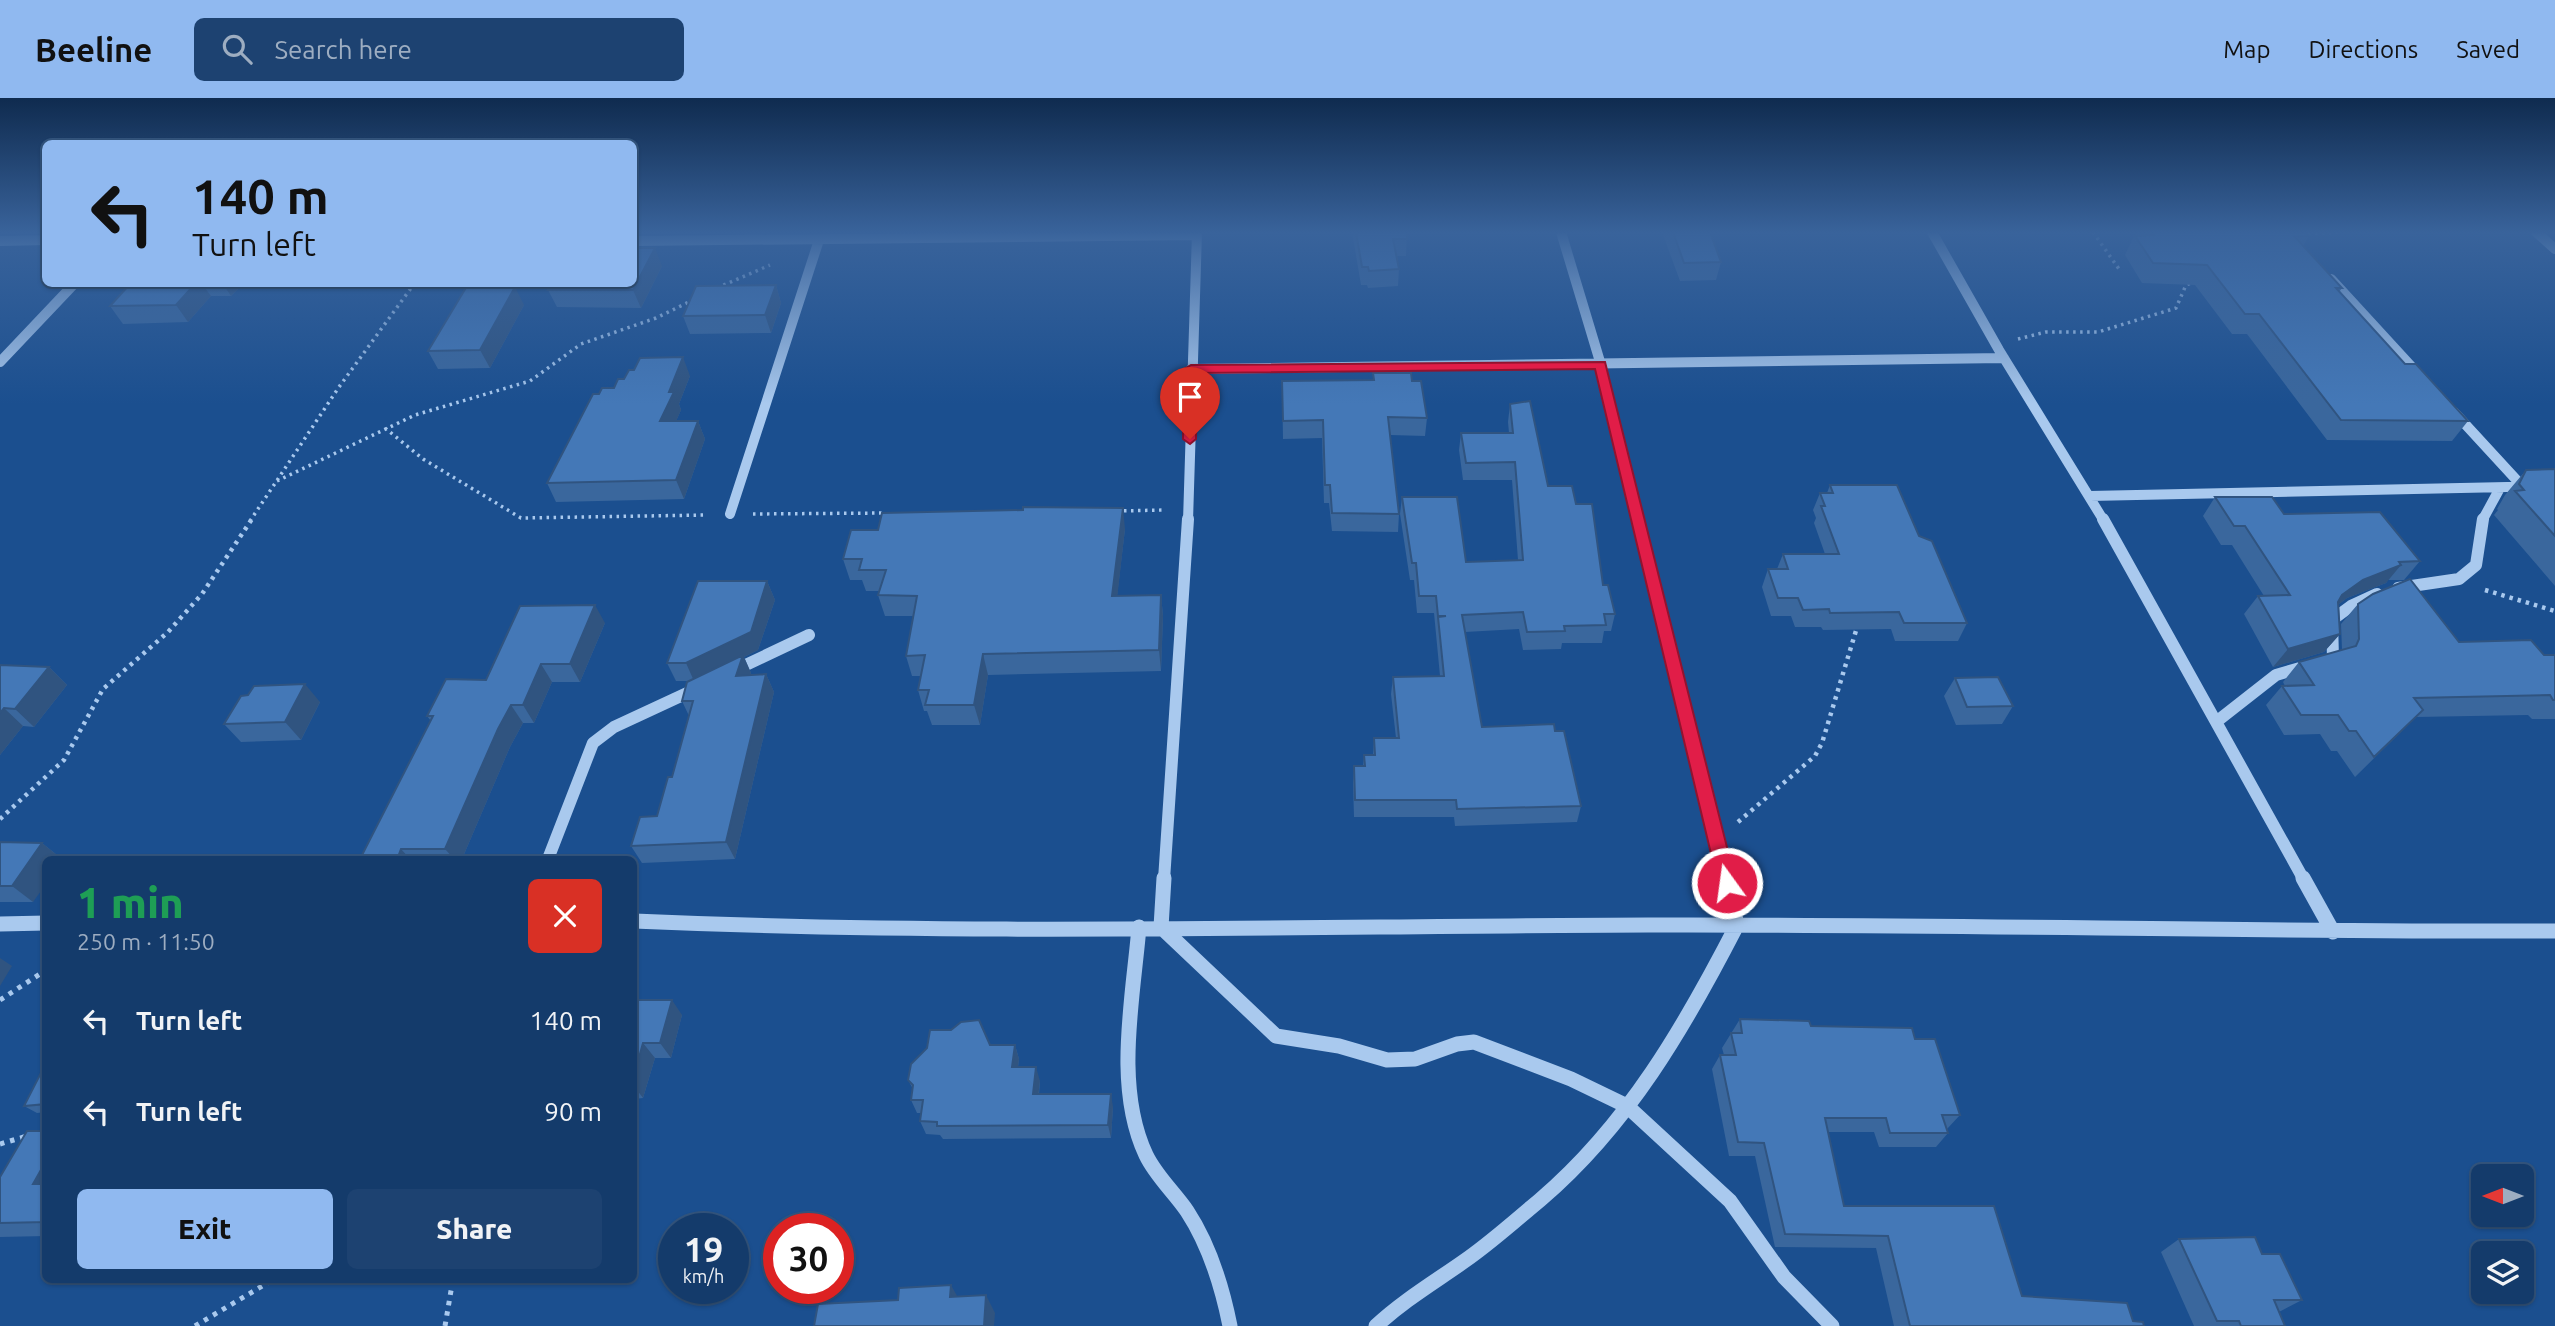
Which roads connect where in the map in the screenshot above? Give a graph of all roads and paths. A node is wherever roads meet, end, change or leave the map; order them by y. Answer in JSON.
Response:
{"nodes":[{"id":1,"x":69,"y":289,"type":"edge"},
{"id":2,"x":410,"y":289,"type":"edge"},
{"id":3,"x":714,"y":289,"type":"edge"},
{"id":4,"x":803,"y":289,"type":"edge"},
{"id":5,"x":1195,"y":289,"type":"edge"},
{"id":6,"x":1578,"y":289,"type":"edge"},
{"id":7,"x":1965,"y":289,"type":"edge"},
{"id":8,"x":2185,"y":289,"type":"edge"},
{"id":9,"x":2340,"y":289,"type":"edge"},
{"id":10,"x":706,"y":293,"type":"edge"},
{"id":11,"x":693,"y":299,"type":"edge"},
{"id":12,"x":2002,"y":354,"type":"junction"},
{"id":13,"x":0,"y":362,"type":"edge"},
{"id":14,"x":1601,"y":365,"type":"junction"},
{"id":15,"x":1191,"y":369,"type":"junction"},
{"id":16,"x":2430,"y":386,"type":"edge"},
{"id":17,"x":2448,"y":406,"type":"edge"},
{"id":18,"x":385,"y":428,"type":"junction"},
{"id":19,"x":277,"y":481,"type":"junction"},
{"id":20,"x":2555,"y":486,"type":"edge"},
{"id":21,"x":2523,"y":487,"type":"junction"},
{"id":22,"x":2500,"y":488,"type":"junction"},
{"id":23,"x":2090,"y":496,"type":"junction"},
{"id":24,"x":1189,"y":510,"type":"junction"},
{"id":25,"x":1105,"y":511,"type":"edge"},
{"id":26,"x":897,"y":513,"type":"edge"},
{"id":27,"x":730,"y":514,"type":"junction"},
{"id":28,"x":2454,"y":581,"type":"junction"},
{"id":29,"x":2555,"y":611,"type":"edge"},
{"id":30,"x":1860,"y":617,"type":"edge"},
{"id":31,"x":809,"y":635,"type":"dead end"},
{"id":32,"x":2216,"y":722,"type":"junction"},
{"id":33,"x":0,"y":819,"type":"edge"},
{"id":34,"x":1717,"y":841,"type":"junction"},
{"id":35,"x":549,"y":856,"type":"edge"},
{"id":36,"x":637,"y":921,"type":"edge"},
{"id":37,"x":42,"y":923,"type":"edge"},
{"id":38,"x":0,"y":924,"type":"edge"},
{"id":39,"x":1737,"y":925,"type":"junction"},
{"id":40,"x":1139,"y":927,"type":"junction"},
{"id":41,"x":1161,"y":927,"type":"junction"},
{"id":42,"x":2555,"y":931,"type":"edge"},
{"id":43,"x":2333,"y":932,"type":"junction"},
{"id":44,"x":42,"y":973,"type":"edge"},
{"id":45,"x":0,"y":1000,"type":"edge"},
{"id":46,"x":1627,"y":1107,"type":"junction"},
{"id":47,"x":34,"y":1135,"type":"edge"},
{"id":48,"x":0,"y":1144,"type":"edge"},
{"id":49,"x":267,"y":1283,"type":"edge"},
{"id":50,"x":452,"y":1283,"type":"edge"},
{"id":51,"x":195,"y":1326,"type":"edge"},
{"id":52,"x":445,"y":1326,"type":"edge"},
{"id":53,"x":1230,"y":1326,"type":"edge"},
{"id":54,"x":1376,"y":1326,"type":"edge"},
{"id":55,"x":1832,"y":1326,"type":"edge"}],
"edges":[{"from":1,"to":13,"type":"street"},
{"from":2,"to":19,"type":"path"},
{"from":3,"to":10,"type":"path"},
{"from":4,"to":27,"type":"street"},
{"from":5,"to":15,"type":"street"},
{"from":6,"to":14,"type":"street"},
{"from":7,"to":12,"type":"street"},
{"from":8,"to":12,"type":"path"},
{"from":9,"to":16,"type":"street"},
{"from":11,"to":18,"type":"path"},
{"from":12,"to":14,"type":"street"},
{"from":12,"to":23,"type":"street"},
{"from":14,"to":15,"type":"street"},
{"from":14,"to":34,"type":"street"},
{"from":15,"to":24,"type":"street"},
{"from":17,"to":21,"type":"street"},
{"from":18,"to":19,"type":"path"},
{"from":18,"to":27,"type":"path"},
{"from":19,"to":33,"type":"path"},
{"from":20,"to":21,"type":"street"},
{"from":21,"to":22,"type":"street"},
{"from":22,"to":23,"type":"street"},
{"from":22,"to":28,"type":"street"},
{"from":23,"to":32,"type":"street"},
{"from":24,"to":25,"type":"path"},
{"from":24,"to":41,"type":"street"},
{"from":26,"to":27,"type":"path"},
{"from":28,"to":29,"type":"path"},
{"from":28,"to":32,"type":"street"},
{"from":30,"to":34,"type":"path"},
{"from":31,"to":35,"type":"street"},
{"from":32,"to":43,"type":"street"},
{"from":34,"to":39,"type":"street"},
{"from":36,"to":40,"type":"street"},
{"from":37,"to":38,"type":"street"},
{"from":39,"to":41,"type":"street"},
{"from":39,"to":43,"type":"street"},
{"from":39,"to":46,"type":"street"},
{"from":40,"to":41,"type":"street"},
{"from":40,"to":53,"type":"street"},
{"from":41,"to":46,"type":"street"},
{"from":42,"to":43,"type":"street"},
{"from":44,"to":45,"type":"path"},
{"from":46,"to":54,"type":"street"},
{"from":46,"to":55,"type":"street"},
{"from":47,"to":48,"type":"path"},
{"from":49,"to":51,"type":"path"},
{"from":50,"to":52,"type":"path"}]}
